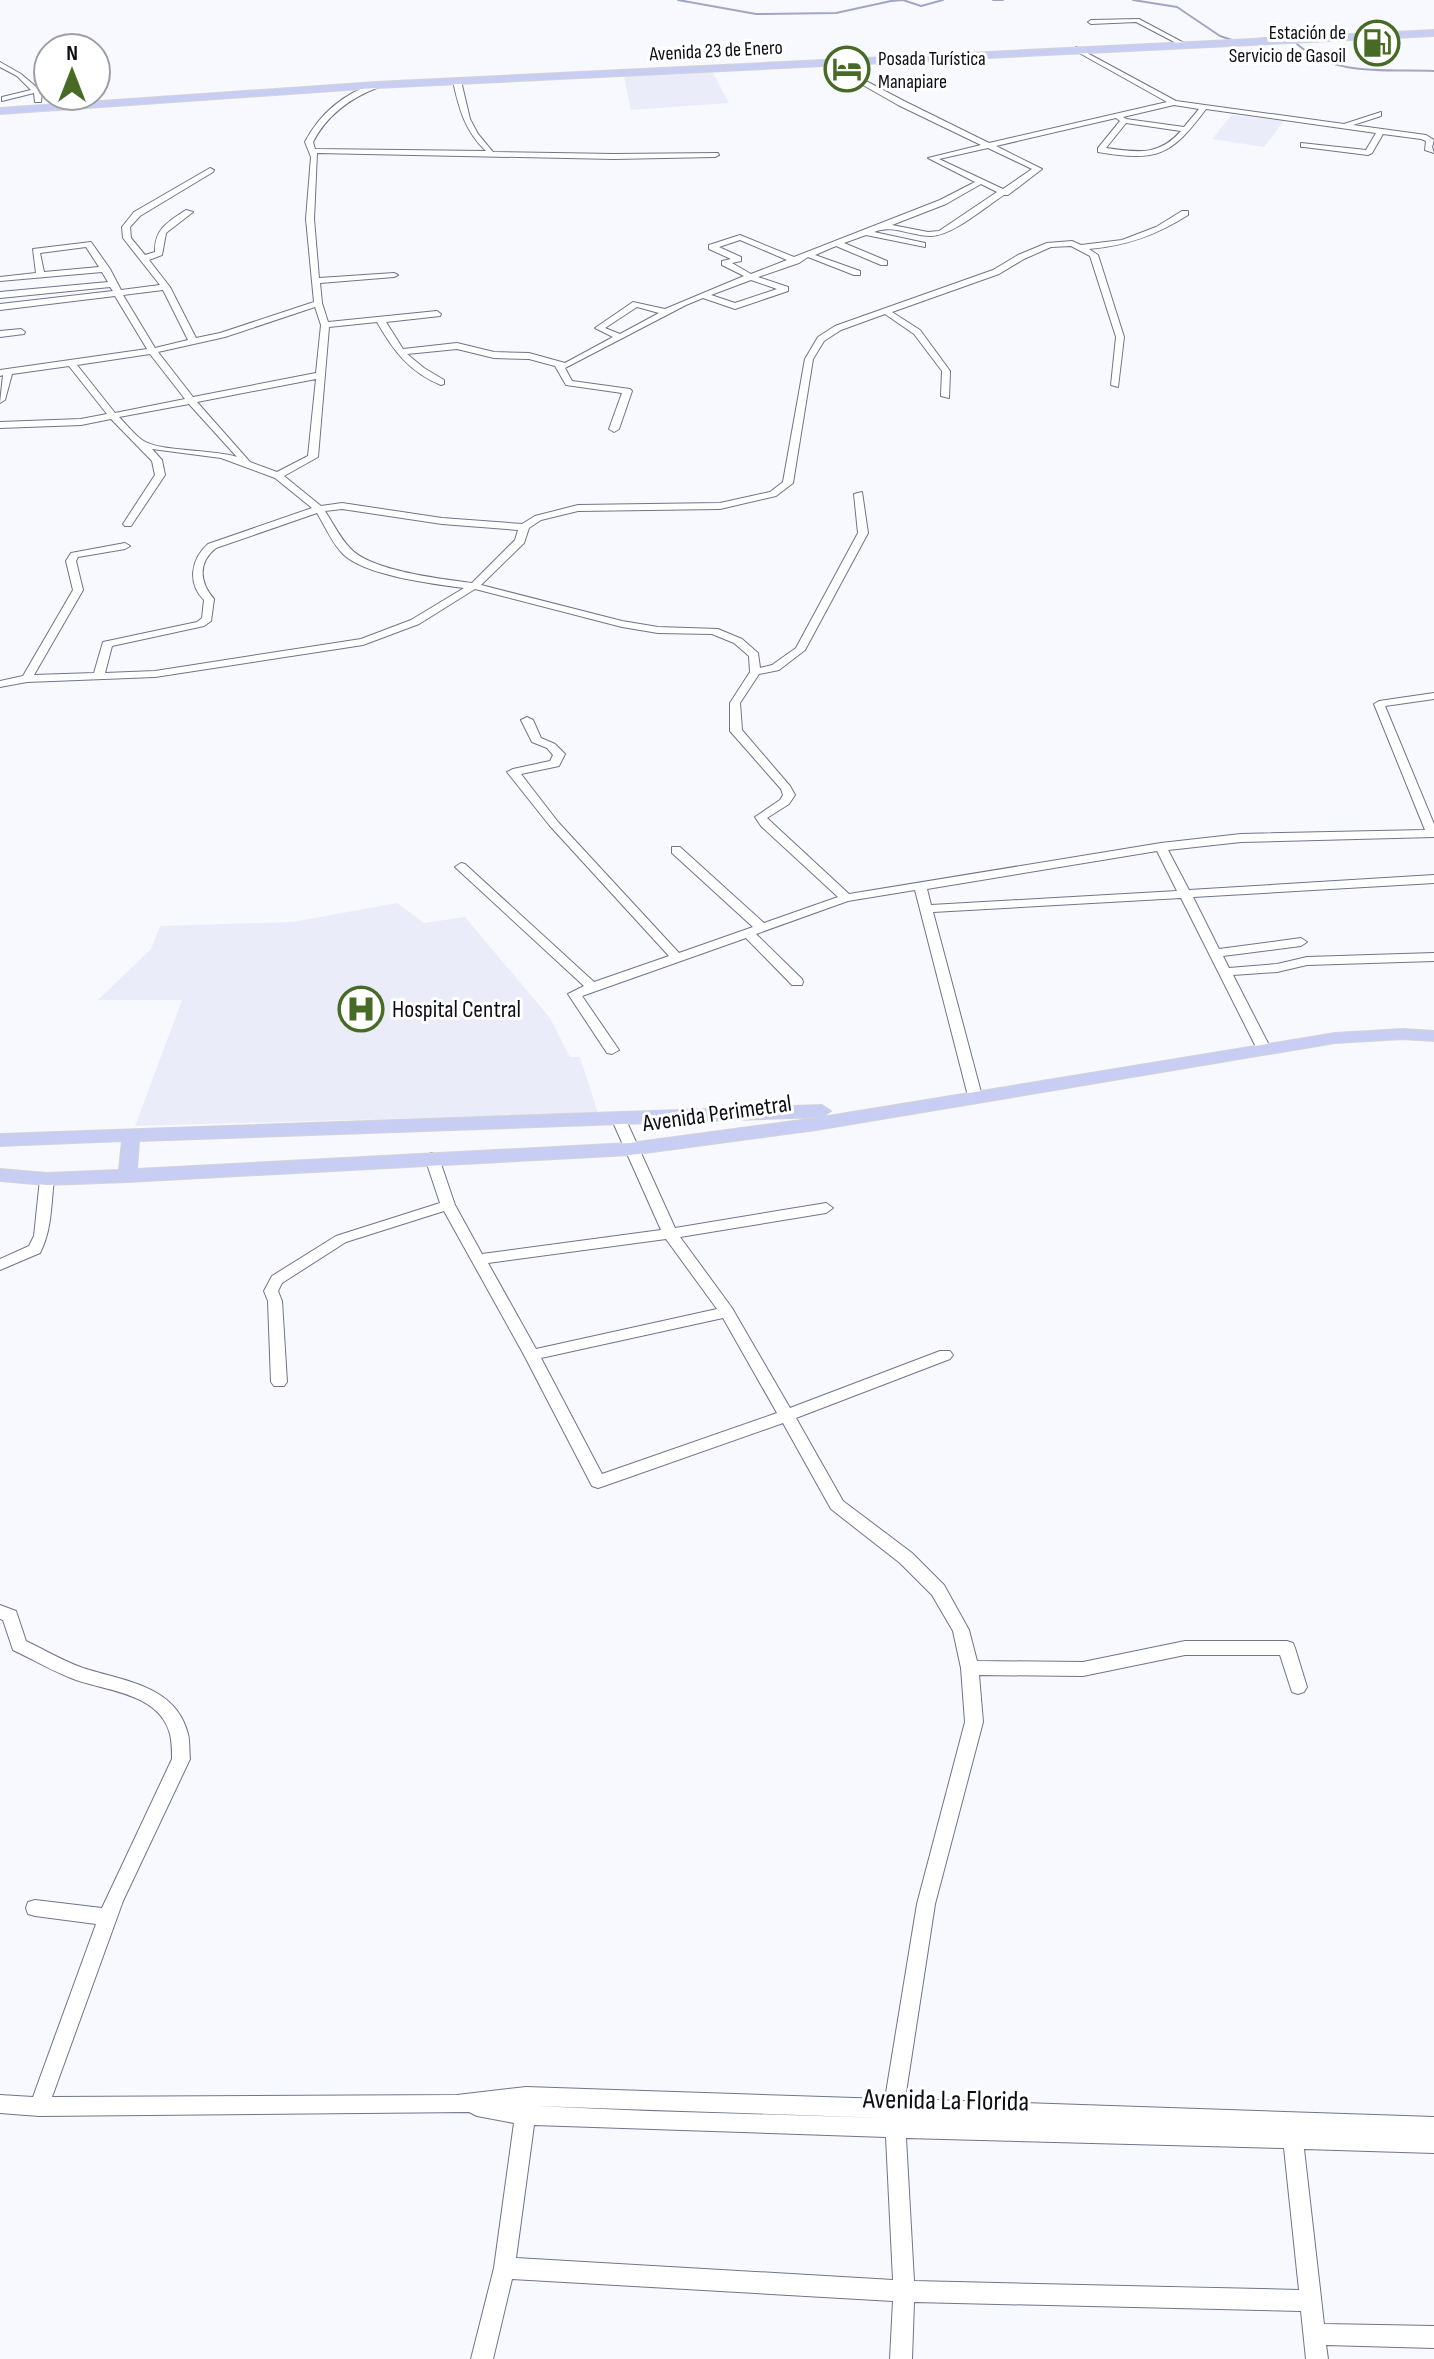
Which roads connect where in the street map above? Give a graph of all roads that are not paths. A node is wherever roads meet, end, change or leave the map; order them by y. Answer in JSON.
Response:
{"nodes":[{"id":1,"x":1091,"y":22,"type":"dead end"},
{"id":2,"x":1434,"y":32,"type":"edge"},
{"id":3,"x":1182,"y":44,"type":"junction"},
{"id":4,"x":1077,"y":50,"type":"junction"},
{"id":5,"x":828,"y":63,"type":"junction"},
{"id":6,"x":0,"y":64,"type":"edge"},
{"id":7,"x":457,"y":81,"type":"junction"},
{"id":8,"x":376,"y":85,"type":"junction"},
{"id":9,"x":3,"y":99,"type":"edge"},
{"id":10,"x":28,"y":101,"type":"junction"},
{"id":11,"x":1174,"y":103,"type":"junction"},
{"id":12,"x":1203,"y":108,"type":"junction"},
{"id":13,"x":0,"y":111,"type":"edge"},
{"id":14,"x":1378,"y":114,"type":"dead end"},
{"id":15,"x":1121,"y":119,"type":"junction"},
{"id":16,"x":1317,"y":123,"type":"junction"},
{"id":17,"x":1343,"y":126,"type":"junction"},
{"id":18,"x":1187,"y":130,"type":"junction"},
{"id":19,"x":1380,"y":132,"type":"junction"},
{"id":20,"x":988,"y":145,"type":"junction"},
{"id":21,"x":1304,"y":145,"type":"junction"},
{"id":22,"x":311,"y":151,"type":"junction"},
{"id":23,"x":490,"y":151,"type":"junction"},
{"id":24,"x":1434,"y":151,"type":"edge"},
{"id":25,"x":1301,"y":154,"type":"dead end"},
{"id":26,"x":715,"y":155,"type":"dead end"},
{"id":27,"x":210,"y":170,"type":"dead end"},
{"id":28,"x":980,"y":182,"type":"junction"},
{"id":29,"x":1005,"y":193,"type":"junction"},
{"id":30,"x":189,"y":212,"type":"dead end"},
{"id":31,"x":1185,"y":213,"type":"dead end"},
{"id":32,"x":880,"y":225,"type":"junction"},
{"id":33,"x":863,"y":232,"type":"junction"},
{"id":34,"x":838,"y":244,"type":"junction"},
{"id":35,"x":922,"y":245,"type":"dead end"},
{"id":36,"x":1080,"y":247,"type":"junction"},
{"id":37,"x":768,"y":249,"type":"junction"},
{"id":38,"x":809,"y":255,"type":"junction"},
{"id":39,"x":143,"y":259,"type":"junction"},
{"id":40,"x":738,"y":259,"type":"junction"},
{"id":41,"x":796,"y":261,"type":"junction"},
{"id":42,"x":884,"y":263,"type":"dead end"},
{"id":43,"x":106,"y":269,"type":"junction"},
{"id":44,"x":857,"y":273,"type":"dead end"},
{"id":45,"x":40,"y":275,"type":"junction"},
{"id":46,"x":394,"y":275,"type":"dead end"},
{"id":47,"x":751,"y":277,"type":"junction"},
{"id":48,"x":0,"y":279,"type":"edge"},
{"id":49,"x":315,"y":281,"type":"junction"},
{"id":50,"x":111,"y":284,"type":"junction"},
{"id":51,"x":166,"y":287,"type":"junction"},
{"id":52,"x":118,"y":294,"type":"junction"},
{"id":53,"x":0,"y":295,"type":"edge"},
{"id":54,"x":701,"y":295,"type":"junction"},
{"id":55,"x":318,"y":303,"type":"junction"},
{"id":56,"x":0,"y":307,"type":"edge"},
{"id":57,"x":667,"y":312,"type":"junction"},
{"id":58,"x":887,"y":312,"type":"junction"},
{"id":59,"x":437,"y":314,"type":"dead end"},
{"id":60,"x":381,"y":321,"type":"junction"},
{"id":61,"x":325,"y":325,"type":"junction"},
{"id":62,"x":21,"y":332,"type":"dead end"},
{"id":63,"x":0,"y":334,"type":"edge"},
{"id":64,"x":618,"y":336,"type":"junction"},
{"id":65,"x":193,"y":342,"type":"junction"},
{"id":66,"x":152,"y":351,"type":"junction"},
{"id":67,"x":398,"y":352,"type":"junction"},
{"id":68,"x":71,"y":363,"type":"junction"},
{"id":69,"x":559,"y":366,"type":"junction"},
{"id":70,"x":4,"y":372,"type":"edge"},
{"id":71,"x":322,"y":375,"type":"junction"},
{"id":72,"x":441,"y":382,"type":"dead end"},
{"id":73,"x":1115,"y":385,"type":"dead end"},
{"id":74,"x":946,"y":396,"type":"dead end"},
{"id":75,"x":0,"y":400,"type":"edge"},
{"id":76,"x":192,"y":400,"type":"junction"},
{"id":77,"x":113,"y":416,"type":"junction"},
{"id":78,"x":0,"y":425,"type":"edge"},
{"id":79,"x":614,"y":429,"type":"dead end"},
{"id":80,"x":143,"y":445,"type":"junction"},
{"id":81,"x":246,"y":462,"type":"junction"},
{"id":82,"x":278,"y":476,"type":"junction"},
{"id":83,"x":859,"y":494,"type":"dead end"},
{"id":84,"x":319,"y":509,"type":"junction"},
{"id":85,"x":128,"y":524,"type":"dead end"},
{"id":86,"x":524,"y":527,"type":"junction"},
{"id":87,"x":125,"y":546,"type":"dead end"},
{"id":88,"x":474,"y":586,"type":"junction"},
{"id":89,"x":755,"y":672,"type":"junction"},
{"id":90,"x":99,"y":676,"type":"junction"},
{"id":91,"x":27,"y":679,"type":"junction"},
{"id":92,"x":0,"y":684,"type":"edge"},
{"id":93,"x":1434,"y":696,"type":"edge"},
{"id":94,"x":527,"y":720,"type":"dead end"},
{"id":95,"x":1433,"y":833,"type":"edge"},
{"id":96,"x":1161,"y":847,"type":"junction"},
{"id":97,"x":676,"y":850,"type":"dead end"},
{"id":98,"x":461,"y":867,"type":"dead end"},
{"id":99,"x":1434,"y":879,"type":"edge"},
{"id":100,"x":920,"y":886,"type":"junction"},
{"id":101,"x":1185,"y":893,"type":"junction"},
{"id":102,"x":846,"y":898,"type":"junction"},
{"id":103,"x":927,"y":909,"type":"junction"},
{"id":104,"x":762,"y":928,"type":"junction"},
{"id":105,"x":748,"y":933,"type":"junction"},
{"id":106,"x":1301,"y":942,"type":"dead end"},
{"id":107,"x":1216,"y":953,"type":"junction"},
{"id":108,"x":1434,"y":957,"type":"edge"},
{"id":109,"x":677,"y":958,"type":"junction"},
{"id":110,"x":1226,"y":972,"type":"junction"},
{"id":111,"x":797,"y":982,"type":"dead end"},
{"id":112,"x":593,"y":988,"type":"junction"},
{"id":113,"x":1434,"y":1026,"type":"edge"},
{"id":114,"x":1434,"y":1036,"type":"edge"},
{"id":115,"x":1262,"y":1043,"type":"junction"},
{"id":116,"x":612,"y":1050,"type":"dead end"},
{"id":117,"x":974,"y":1090,"type":"junction"},
{"id":118,"x":619,"y":1120,"type":"junction"},
{"id":119,"x":131,"y":1136,"type":"junction"},
{"id":120,"x":0,"y":1140,"type":"edge"},
{"id":121,"x":630,"y":1149,"type":"junction"},
{"id":122,"x":432,"y":1158,"type":"junction"},
{"id":123,"x":0,"y":1175,"type":"edge"},
{"id":124,"x":128,"y":1176,"type":"junction"},
{"id":125,"x":47,"y":1179,"type":"junction"},
{"id":126,"x":448,"y":1205,"type":"junction"},
{"id":127,"x":826,"y":1208,"type":"dead end"},
{"id":128,"x":670,"y":1234,"type":"junction"},
{"id":129,"x":479,"y":1259,"type":"junction"},
{"id":130,"x":0,"y":1265,"type":"edge"},
{"id":131,"x":727,"y":1312,"type":"junction"},
{"id":132,"x":532,"y":1355,"type":"junction"},
{"id":133,"x":945,"y":1355,"type":"dead end"},
{"id":134,"x":279,"y":1382,"type":"dead end"},
{"id":135,"x":786,"y":1416,"type":"junction"},
{"id":136,"x":0,"y":1612,"type":"edge"},
{"id":137,"x":970,"y":1668,"type":"junction"},
{"id":138,"x":1298,"y":1687,"type":"dead end"},
{"id":139,"x":35,"y":1908,"type":"dead end"},
{"id":140,"x":108,"y":1917,"type":"junction"},
{"id":141,"x":0,"y":2104,"type":"edge"},
{"id":142,"x":526,"y":2106,"type":"junction"},
{"id":143,"x":39,"y":2107,"type":"junction"},
{"id":144,"x":895,"y":2117,"type":"junction"},
{"id":145,"x":1434,"y":2127,"type":"edge"},
{"id":146,"x":1292,"y":2128,"type":"junction"},
{"id":147,"x":1434,"y":2143,"type":"edge"},
{"id":148,"x":504,"y":2268,"type":"junction"},
{"id":149,"x":904,"y":2291,"type":"junction"},
{"id":150,"x":1310,"y":2301,"type":"junction"},
{"id":151,"x":1314,"y":2334,"type":"junction"},
{"id":152,"x":1434,"y":2337,"type":"edge"},
{"id":153,"x":482,"y":2359,"type":"edge"},
{"id":154,"x":901,"y":2359,"type":"edge"},
{"id":155,"x":1317,"y":2359,"type":"edge"}],
"edges":[{"from":1,"to":3,"type":"street"},
{"from":2,"to":3,"type":"main road","name":"Avenida 23 de Enero"},
{"from":2,"to":4,"type":"main road","name":"Avenida 23 de Enero"},
{"from":3,"to":4,"type":"main road","name":"Avenida 23 de Enero"},
{"from":4,"to":5,"type":"main road","name":"Avenida 23 de Enero"},
{"from":4,"to":10,"type":"main road","name":"Avenida 23 de Enero"},
{"from":4,"to":11,"type":"street"},
{"from":5,"to":7,"type":"main road","name":"Avenida 23 de Enero"},
{"from":5,"to":20,"type":"street"},
{"from":6,"to":10,"type":"street"},
{"from":7,"to":8,"type":"main road","name":"Avenida 23 de Enero"},
{"from":7,"to":23,"type":"street"},
{"from":8,"to":10,"type":"main road","name":"Avenida 23 de Enero"},
{"from":8,"to":22,"type":"street"},
{"from":9,"to":10,"type":"main road","name":"Avenida 23 de Enero"},
{"from":9,"to":10,"type":"street"},
{"from":10,"to":13,"type":"main road","name":"Avenida 23 de Enero"},
{"from":11,"to":12,"type":"street"},
{"from":11,"to":15,"type":"street"},
{"from":12,"to":16,"type":"street"},
{"from":12,"to":18,"type":"street"},
{"from":14,"to":17,"type":"street"},
{"from":15,"to":18,"type":"street"},
{"from":15,"to":18,"type":"street"},
{"from":15,"to":20,"type":"street"},
{"from":16,"to":17,"type":"street"},
{"from":16,"to":21,"type":"street"},
{"from":17,"to":19,"type":"street"},
{"from":19,"to":21,"type":"street"},
{"from":19,"to":24,"type":"street"},
{"from":20,"to":28,"type":"street"},
{"from":20,"to":29,"type":"street"},
{"from":21,"to":25,"type":"street"},
{"from":22,"to":23,"type":"street"},
{"from":22,"to":49,"type":"street"},
{"from":23,"to":26,"type":"street"},
{"from":27,"to":39,"type":"street"},
{"from":28,"to":29,"type":"street"},
{"from":28,"to":32,"type":"street"},
{"from":29,"to":32,"type":"street"},
{"from":30,"to":39,"type":"street"},
{"from":31,"to":36,"type":"street"},
{"from":32,"to":33,"type":"street"},
{"from":33,"to":34,"type":"street"},
{"from":33,"to":35,"type":"street"},
{"from":34,"to":38,"type":"street"},
{"from":34,"to":42,"type":"street"},
{"from":36,"to":58,"type":"street"},
{"from":36,"to":73,"type":"street"},
{"from":37,"to":40,"type":"street"},
{"from":37,"to":40,"type":"street"},
{"from":37,"to":41,"type":"street"},
{"from":38,"to":41,"type":"street"},
{"from":38,"to":44,"type":"street"},
{"from":39,"to":51,"type":"street"},
{"from":40,"to":47,"type":"street"},
{"from":41,"to":47,"type":"street"},
{"from":43,"to":45,"type":"street"},
{"from":43,"to":45,"type":"street"},
{"from":43,"to":50,"type":"street"},
{"from":45,"to":48,"type":"street"},
{"from":46,"to":49,"type":"street"},
{"from":47,"to":54,"type":"street"},
{"from":47,"to":54,"type":"street"},
{"from":49,"to":55,"type":"street"},
{"from":50,"to":52,"type":"street"},
{"from":50,"to":53,"type":"street"},
{"from":51,"to":52,"type":"street"},
{"from":51,"to":65,"type":"street"},
{"from":52,"to":56,"type":"street"},
{"from":52,"to":66,"type":"street"},
{"from":54,"to":57,"type":"street"},
{"from":55,"to":61,"type":"street"},
{"from":55,"to":65,"type":"street"},
{"from":57,"to":64,"type":"street"},
{"from":57,"to":64,"type":"street"},
{"from":58,"to":74,"type":"street"},
{"from":58,"to":86,"type":"street"},
{"from":59,"to":60,"type":"street"},
{"from":60,"to":61,"type":"street"},
{"from":60,"to":67,"type":"street"},
{"from":61,"to":71,"type":"street"},
{"from":62,"to":63,"type":"street"},
{"from":64,"to":69,"type":"street"},
{"from":65,"to":66,"type":"street"},
{"from":66,"to":68,"type":"street"},
{"from":66,"to":76,"type":"street"},
{"from":67,"to":69,"type":"street"},
{"from":67,"to":72,"type":"street"},
{"from":68,"to":70,"type":"street"},
{"from":68,"to":77,"type":"street"},
{"from":69,"to":79,"type":"street"},
{"from":70,"to":75,"type":"street"},
{"from":71,"to":76,"type":"street"},
{"from":71,"to":82,"type":"street"},
{"from":76,"to":77,"type":"street"},
{"from":76,"to":81,"type":"street"},
{"from":77,"to":78,"type":"street"},
{"from":77,"to":80,"type":"street"},
{"from":80,"to":81,"type":"street"},
{"from":80,"to":85,"type":"street"},
{"from":81,"to":82,"type":"street"},
{"from":82,"to":84,"type":"street"},
{"from":83,"to":89,"type":"street"},
{"from":84,"to":86,"type":"street"},
{"from":84,"to":88,"type":"street"},
{"from":84,"to":90,"type":"street"},
{"from":86,"to":88,"type":"street"},
{"from":87,"to":91,"type":"street"},
{"from":88,"to":89,"type":"street"},
{"from":88,"to":90,"type":"street"},
{"from":89,"to":102,"type":"street"},
{"from":90,"to":91,"type":"street"},
{"from":91,"to":92,"type":"street"},
{"from":93,"to":95,"type":"street"},
{"from":94,"to":109,"type":"street"},
{"from":95,"to":96,"type":"street"},
{"from":96,"to":100,"type":"street"},
{"from":96,"to":101,"type":"street"},
{"from":97,"to":104,"type":"street"},
{"from":98,"to":112,"type":"street"},
{"from":99,"to":101,"type":"street"},
{"from":100,"to":102,"type":"street"},
{"from":100,"to":103,"type":"street"},
{"from":101,"to":103,"type":"street"},
{"from":101,"to":107,"type":"street"},
{"from":102,"to":104,"type":"street"},
{"from":103,"to":117,"type":"street"},
{"from":104,"to":105,"type":"street"},
{"from":105,"to":109,"type":"street"},
{"from":105,"to":111,"type":"street"},
{"from":106,"to":107,"type":"street"},
{"from":107,"to":110,"type":"street"},
{"from":108,"to":110,"type":"street"},
{"from":109,"to":112,"type":"street"},
{"from":110,"to":115,"type":"street"},
{"from":112,"to":116,"type":"street"},
{"from":113,"to":115,"type":"main road","name":"Avenida Perimetral"},
{"from":114,"to":115,"type":"main road","name":"Avenida Perimetral"},
{"from":115,"to":117,"type":"main road","name":"Avenida Perimetral"},
{"from":117,"to":118,"type":"main road","name":"Avenida Perimetral"},
{"from":117,"to":121,"type":"main road","name":"Avenida Perimetral"},
{"from":118,"to":119,"type":"main road","name":"Avenida Perimetral"},
{"from":118,"to":121,"type":"street"},
{"from":119,"to":120,"type":"main road","name":"Avenida Perimetral"},
{"from":119,"to":124,"type":"main road"},
{"from":121,"to":122,"type":"main road","name":"Avenida Perimetral"},
{"from":121,"to":128,"type":"street"},
{"from":122,"to":124,"type":"main road","name":"Avenida Perimetral"},
{"from":122,"to":126,"type":"street"},
{"from":123,"to":125,"type":"main road","name":"Avenida Perimetral"},
{"from":124,"to":125,"type":"main road","name":"Avenida Perimetral"},
{"from":125,"to":130,"type":"street"},
{"from":126,"to":129,"type":"street"},
{"from":126,"to":134,"type":"street"},
{"from":127,"to":128,"type":"street"},
{"from":128,"to":129,"type":"street"},
{"from":128,"to":131,"type":"street"},
{"from":129,"to":132,"type":"street"},
{"from":131,"to":132,"type":"street"},
{"from":131,"to":135,"type":"street"},
{"from":132,"to":135,"type":"street"},
{"from":133,"to":135,"type":"street"},
{"from":135,"to":137,"type":"street"},
{"from":136,"to":140,"type":"street"},
{"from":137,"to":138,"type":"street"},
{"from":137,"to":144,"type":"street"},
{"from":139,"to":140,"type":"street"},
{"from":140,"to":143,"type":"street"},
{"from":141,"to":143,"type":"street","name":"Avenida La Florida"},
{"from":142,"to":143,"type":"street","name":"Avenida La Florida"},
{"from":142,"to":144,"type":"street","name":"Avenida La Florida"},
{"from":142,"to":148,"type":"street"},
{"from":144,"to":146,"type":"street","name":"Avenida La Florida"},
{"from":144,"to":149,"type":"street"},
{"from":145,"to":146,"type":"street"},
{"from":146,"to":147,"type":"street","name":"Avenida La Florida"},
{"from":146,"to":150,"type":"street"},
{"from":148,"to":149,"type":"street"},
{"from":148,"to":153,"type":"street"},
{"from":149,"to":150,"type":"street"},
{"from":149,"to":154,"type":"street"},
{"from":150,"to":151,"type":"street"},
{"from":151,"to":152,"type":"street"},
{"from":151,"to":155,"type":"street"}]}
